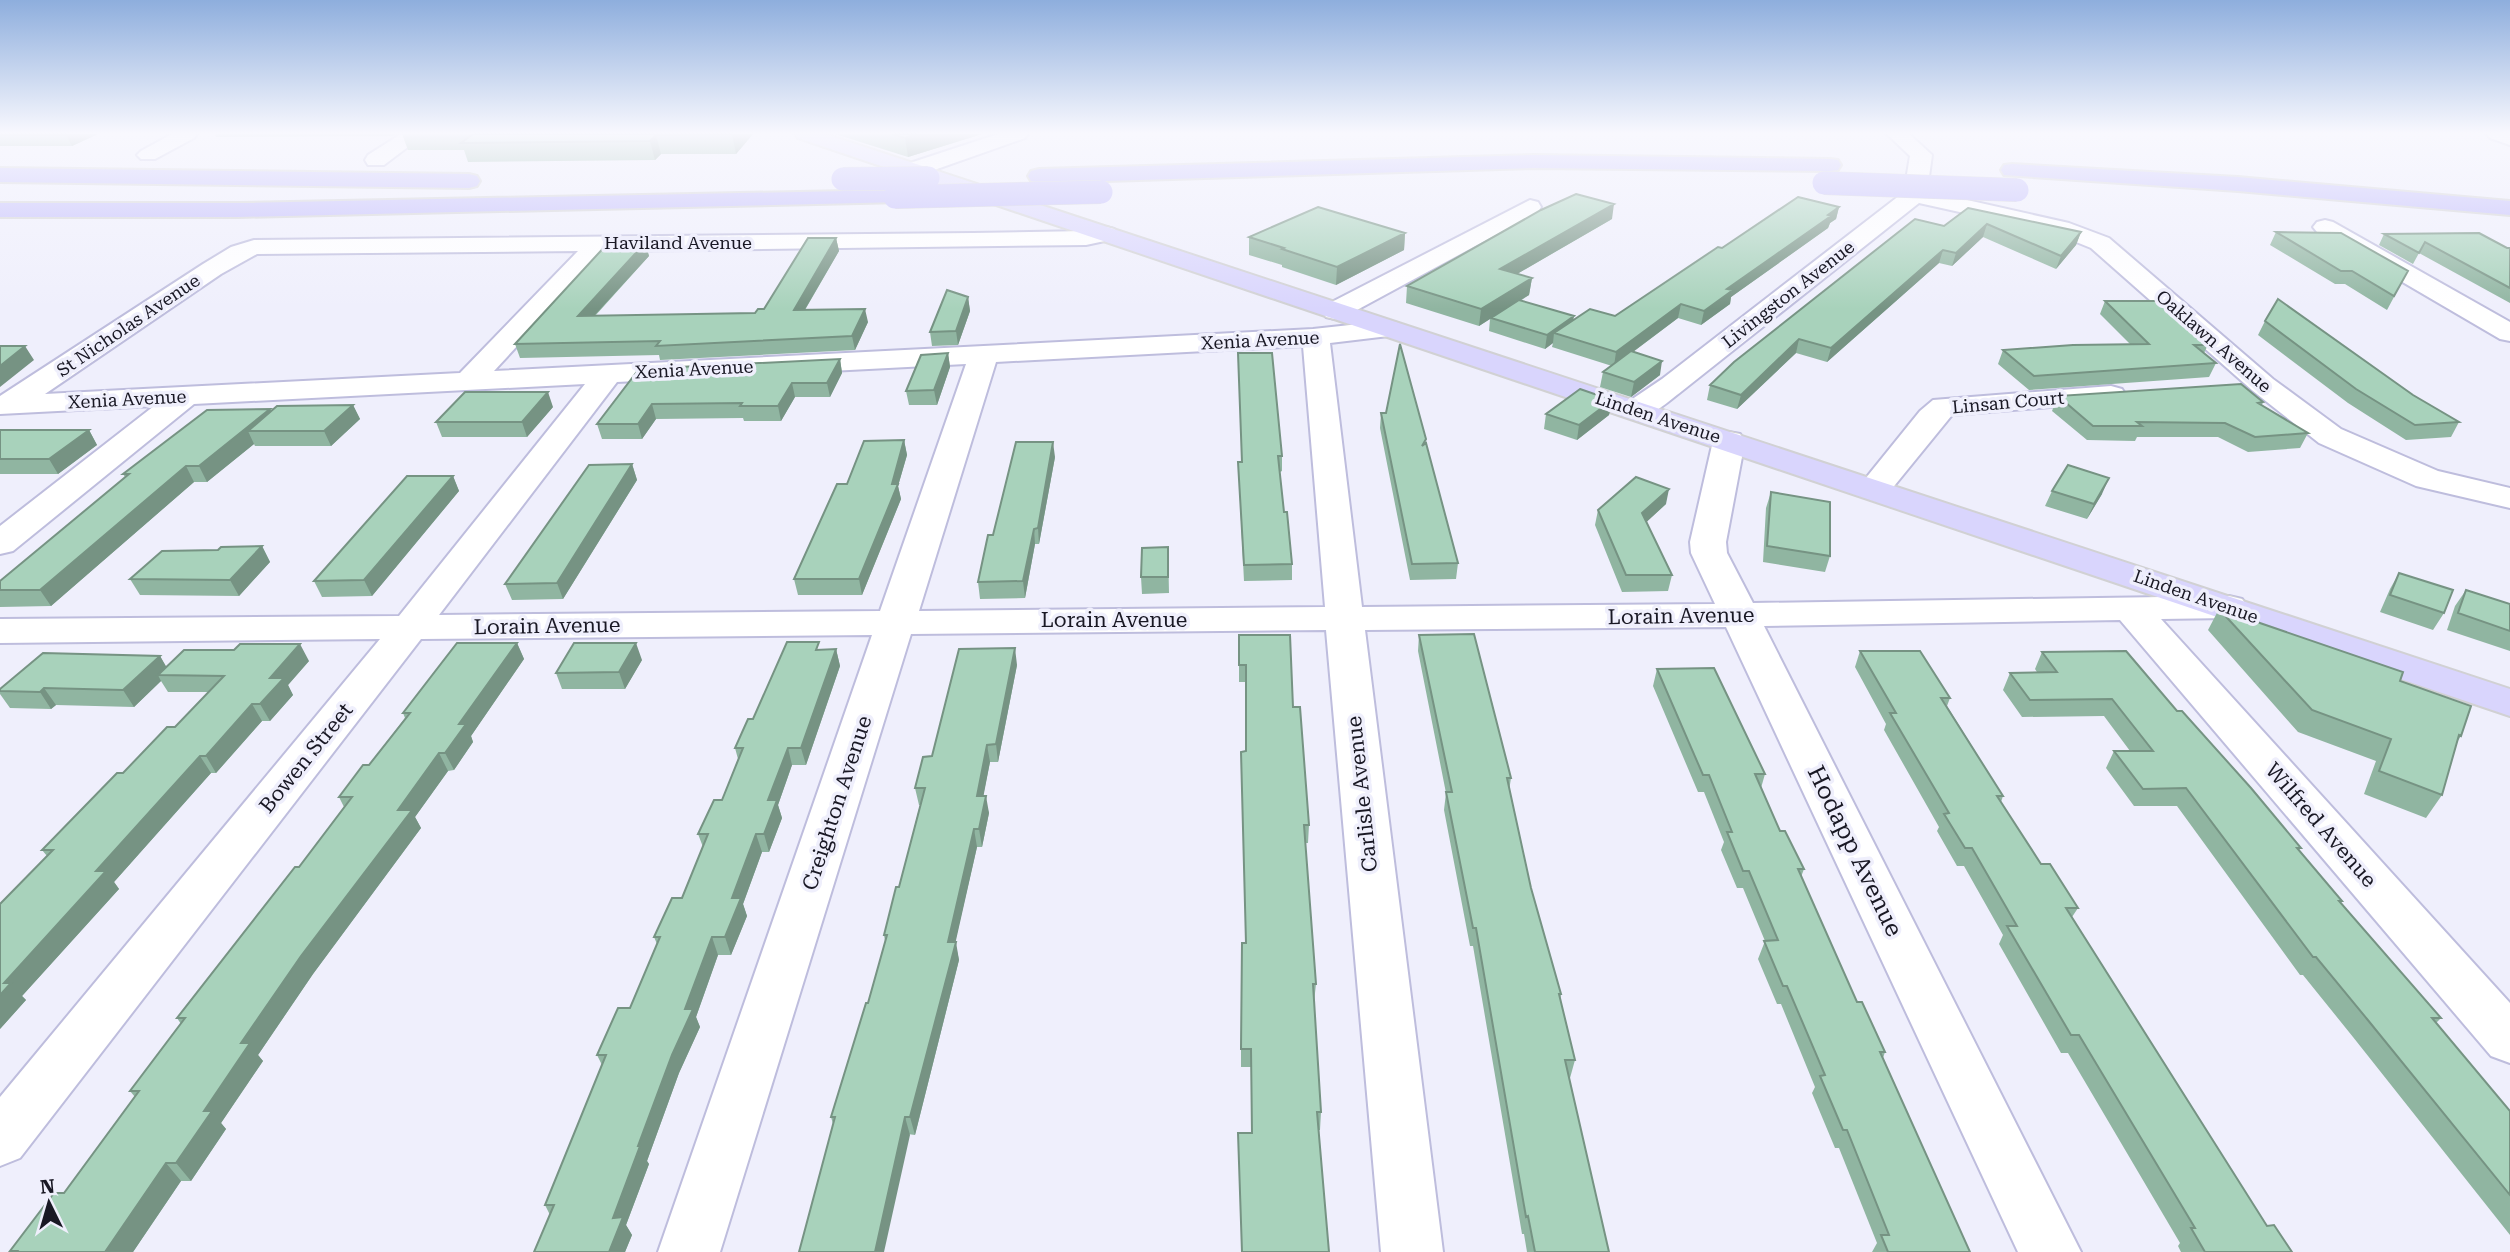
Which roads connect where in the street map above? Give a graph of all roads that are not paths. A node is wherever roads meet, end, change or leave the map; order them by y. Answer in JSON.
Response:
{"nodes":[{"id":1,"x":980,"y":192,"type":"edge"},
{"id":2,"x":1083,"y":192,"type":"edge"},
{"id":3,"x":2140,"y":192,"type":"edge"},
{"id":4,"x":2334,"y":192,"type":"edge"},
{"id":5,"x":1915,"y":195,"type":"joint"},
{"id":6,"x":797,"y":200,"type":"junction"},
{"id":7,"x":1530,"y":207,"type":"dead end"},
{"id":8,"x":2510,"y":208,"type":"edge"},
{"id":9,"x":0,"y":210,"type":"edge"},
{"id":10,"x":0,"y":226,"type":"edge"},
{"id":11,"x":2325,"y":227,"type":"dead end"},
{"id":12,"x":2510,"y":227,"type":"edge"},
{"id":13,"x":1106,"y":234,"type":"junction"},
{"id":14,"x":599,"y":243,"type":"junction"},
{"id":15,"x":250,"y":248,"type":"joint"},
{"id":16,"x":1324,"y":324,"type":"junction"},
{"id":17,"x":1387,"y":329,"type":"joint"},
{"id":18,"x":2510,"y":333,"type":"edge"},
{"id":19,"x":984,"y":354,"type":"junction"},
{"id":20,"x":608,"y":373,"type":"junction"},
{"id":21,"x":469,"y":380,"type":"junction"},
{"id":22,"x":2263,"y":384,"type":"junction"},
{"id":23,"x":2224,"y":387,"type":"edge"},
{"id":24,"x":2135,"y":393,"type":"edge"},
{"id":25,"x":187,"y":396,"type":"junction"},
{"id":26,"x":4,"y":405,"type":"edge"},
{"id":27,"x":1636,"y":410,"type":"junction"},
{"id":28,"x":1729,"y":441,"type":"junction"},
{"id":29,"x":1874,"y":489,"type":"junction"},
{"id":30,"x":2510,"y":498,"type":"edge"},
{"id":31,"x":0,"y":543,"type":"edge"},
{"id":32,"x":2228,"y":607,"type":"junction"},
{"id":33,"x":2132,"y":610,"type":"junction"},
{"id":34,"x":1738,"y":615,"type":"junction"},
{"id":35,"x":1344,"y":619,"type":"junction"},
{"id":36,"x":896,"y":623,"type":"junction"},
{"id":37,"x":409,"y":628,"type":"junction"},
{"id":38,"x":0,"y":631,"type":"edge"},
{"id":39,"x":2510,"y":703,"type":"edge"},
{"id":40,"x":2510,"y":1040,"type":"edge"},
{"id":41,"x":0,"y":1140,"type":"edge"},
{"id":42,"x":690,"y":1252,"type":"edge"},
{"id":43,"x":1412,"y":1252,"type":"edge"},
{"id":44,"x":2050,"y":1252,"type":"edge"}],
"edges":[{"from":1,"to":13,"type":"main road"},
{"from":2,"to":6,"type":"highway","bridge":true},
{"from":3,"to":12,"type":"highway"},
{"from":4,"to":8,"type":"highway"},
{"from":5,"to":22,"type":"street","name":"Oaklawn Avenue"},
{"from":5,"to":27,"type":"street","name":"Livingston Avenue"},
{"from":6,"to":9,"type":"highway"},
{"from":6,"to":10,"type":"highway"},
{"from":7,"to":16,"type":"street"},
{"from":11,"to":18,"type":"street"},
{"from":13,"to":14,"type":"street","name":"Haviland Avenue"},
{"from":13,"to":16,"type":"main road"},
{"from":14,"to":15,"type":"street","name":"Haviland Avenue"},
{"from":14,"to":21,"type":"street"},
{"from":15,"to":26,"type":"street","name":"St Nicholas Avenue"},
{"from":16,"to":17,"type":"street","name":"Xenia Avenue"},
{"from":16,"to":19,"type":"street","name":"Xenia Avenue"},
{"from":16,"to":35,"type":"street","name":"Carlisle Avenue"},
{"from":17,"to":27,"type":"main road","name":"Linden Avenue"},
{"from":19,"to":20,"type":"street","name":"Xenia Avenue"},
{"from":19,"to":36,"type":"street","name":"Creighton Avenue"},
{"from":20,"to":21,"type":"street","name":"Xenia Avenue"},
{"from":20,"to":37,"type":"street","name":"Bowen Street"},
{"from":21,"to":25,"type":"street","name":"Xenia Avenue"},
{"from":22,"to":23,"type":"street"},
{"from":22,"to":30,"type":"street","name":"Oaklawn Avenue"},
{"from":24,"to":29,"type":"street","name":"Linsan Court"},
{"from":25,"to":26,"type":"street","name":"Xenia Avenue"},
{"from":25,"to":31,"type":"street"},
{"from":27,"to":28,"type":"main road","name":"Linden Avenue"},
{"from":28,"to":29,"type":"main road","name":"Linden Avenue"},
{"from":28,"to":34,"type":"street","name":"Hodapp Avenue"},
{"from":29,"to":32,"type":"main road","name":"Linden Avenue"},
{"from":32,"to":33,"type":"street","name":"Lorain Avenue"},
{"from":32,"to":39,"type":"main road","name":"Linden Avenue"},
{"from":33,"to":34,"type":"street","name":"Lorain Avenue"},
{"from":33,"to":40,"type":"street","name":"Wilfred Avenue"},
{"from":34,"to":35,"type":"street","name":"Lorain Avenue"},
{"from":34,"to":44,"type":"street","name":"Hodapp Avenue"},
{"from":35,"to":36,"type":"street","name":"Lorain Avenue"},
{"from":35,"to":43,"type":"street","name":"Carlisle Avenue"},
{"from":36,"to":37,"type":"street","name":"Lorain Avenue"},
{"from":36,"to":42,"type":"street","name":"Creighton Avenue"},
{"from":37,"to":38,"type":"street","name":"Lorain Avenue"},
{"from":37,"to":41,"type":"street","name":"Bowen Street"}]}
